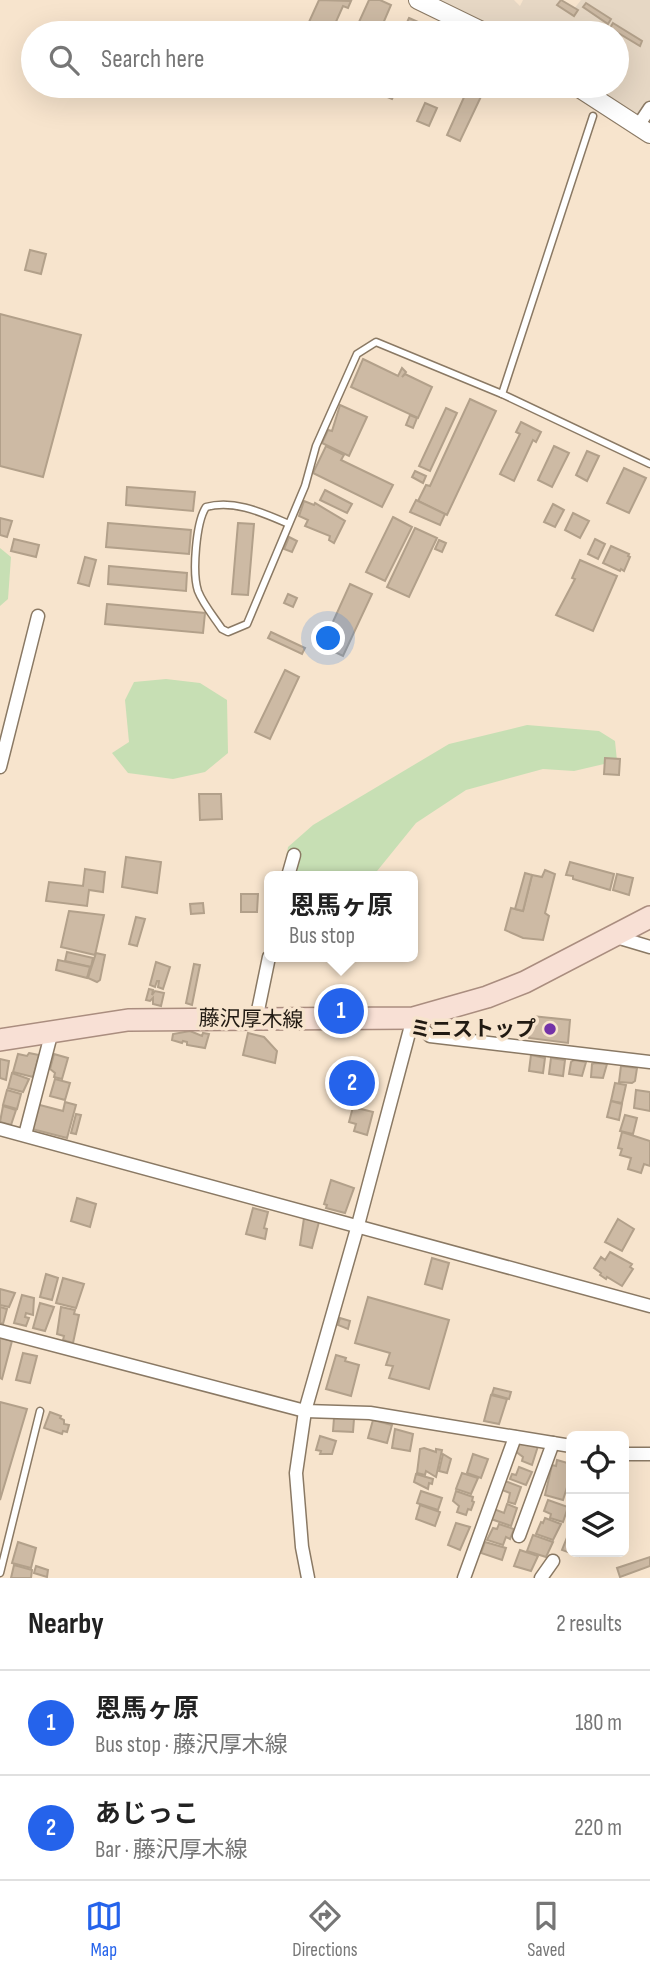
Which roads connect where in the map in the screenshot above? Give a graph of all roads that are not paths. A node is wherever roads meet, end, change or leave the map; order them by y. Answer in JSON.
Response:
{"nodes":[{"id":1,"x":418,"y":0,"type":"edge"},
{"id":2,"x":461,"y":21,"type":"edge"},
{"id":3,"x":595,"y":98,"type":"edge"},
{"id":4,"x":650,"y":108,"type":"edge"},
{"id":5,"x":593,"y":116,"type":"dead end"},
{"id":6,"x":644,"y":130,"type":"edge"},
{"id":7,"x":502,"y":394,"type":"junction"},
{"id":8,"x":650,"y":464,"type":"edge"},
{"id":9,"x":289,"y":524,"type":"junction"},
{"id":10,"x":38,"y":616,"type":"dead end"},
{"id":11,"x":0,"y":767,"type":"edge"},
{"id":12,"x":294,"y":855,"type":"dead end"},
{"id":13,"x":289,"y":871,"type":"edge"},
{"id":14,"x":650,"y":917,"type":"edge"},
{"id":15,"x":612,"y":936,"type":"junction"},
{"id":16,"x":650,"y":947,"type":"edge"},
{"id":17,"x":268,"y":962,"type":"edge"},
{"id":18,"x":413,"y":1018,"type":"junction"},
{"id":19,"x":256,"y":1020,"type":"junction"},
{"id":20,"x":52,"y":1031,"type":"junction"},
{"id":21,"x":0,"y":1040,"type":"edge"},
{"id":22,"x":650,"y":1062,"type":"edge"},
{"id":23,"x":0,"y":1129,"type":"edge"},
{"id":24,"x":25,"y":1135,"type":"junction"},
{"id":25,"x":358,"y":1225,"type":"junction"},
{"id":26,"x":650,"y":1306,"type":"edge"},
{"id":27,"x":0,"y":1331,"type":"edge"},
{"id":28,"x":40,"y":1411,"type":"dead end"},
{"id":29,"x":304,"y":1411,"type":"junction"},
{"id":30,"x":515,"y":1437,"type":"junction"},
{"id":31,"x":553,"y":1443,"type":"junction"},
{"id":32,"x":566,"y":1445,"type":"edge"},
{"id":33,"x":629,"y":1454,"type":"edge"},
{"id":34,"x":650,"y":1454,"type":"edge"},
{"id":35,"x":519,"y":1536,"type":"dead end"},
{"id":36,"x":553,"y":1561,"type":"dead end"},
{"id":37,"x":0,"y":1573,"type":"edge"},
{"id":38,"x":308,"y":1578,"type":"edge"},
{"id":39,"x":464,"y":1578,"type":"edge"},
{"id":40,"x":541,"y":1578,"type":"edge"}],
"edges":[{"from":1,"to":2,"type":"main road"},
{"from":3,"to":6,"type":"main road"},
{"from":4,"to":6,"type":"street"},
{"from":5,"to":7,"type":"lane"},
{"from":7,"to":8,"type":"lane"},
{"from":7,"to":9,"type":"lane"},
{"from":9,"to":9,"type":"lane"},
{"from":10,"to":11,"type":"street"},
{"from":12,"to":13,"type":"street"},
{"from":14,"to":15,"type":"main road","name":"藤沢厚木線"},
{"from":15,"to":16,"type":"street"},
{"from":15,"to":18,"type":"main road","name":"藤沢厚木線"},
{"from":17,"to":19,"type":"street"},
{"from":18,"to":19,"type":"main road","name":"藤沢厚木線"},
{"from":18,"to":22,"type":"street"},
{"from":18,"to":25,"type":"street"},
{"from":19,"to":20,"type":"main road","name":"藤沢厚木線"},
{"from":20,"to":21,"type":"main road","name":"藤沢厚木線"},
{"from":20,"to":24,"type":"street"},
{"from":23,"to":24,"type":"street"},
{"from":24,"to":25,"type":"street"},
{"from":25,"to":26,"type":"street"},
{"from":25,"to":29,"type":"street"},
{"from":27,"to":29,"type":"street"},
{"from":28,"to":37,"type":"lane"},
{"from":29,"to":30,"type":"street"},
{"from":29,"to":38,"type":"street"},
{"from":30,"to":31,"type":"street"},
{"from":30,"to":39,"type":"street"},
{"from":31,"to":32,"type":"street"},
{"from":31,"to":35,"type":"street"},
{"from":33,"to":34,"type":"street"},
{"from":36,"to":40,"type":"street"}]}
